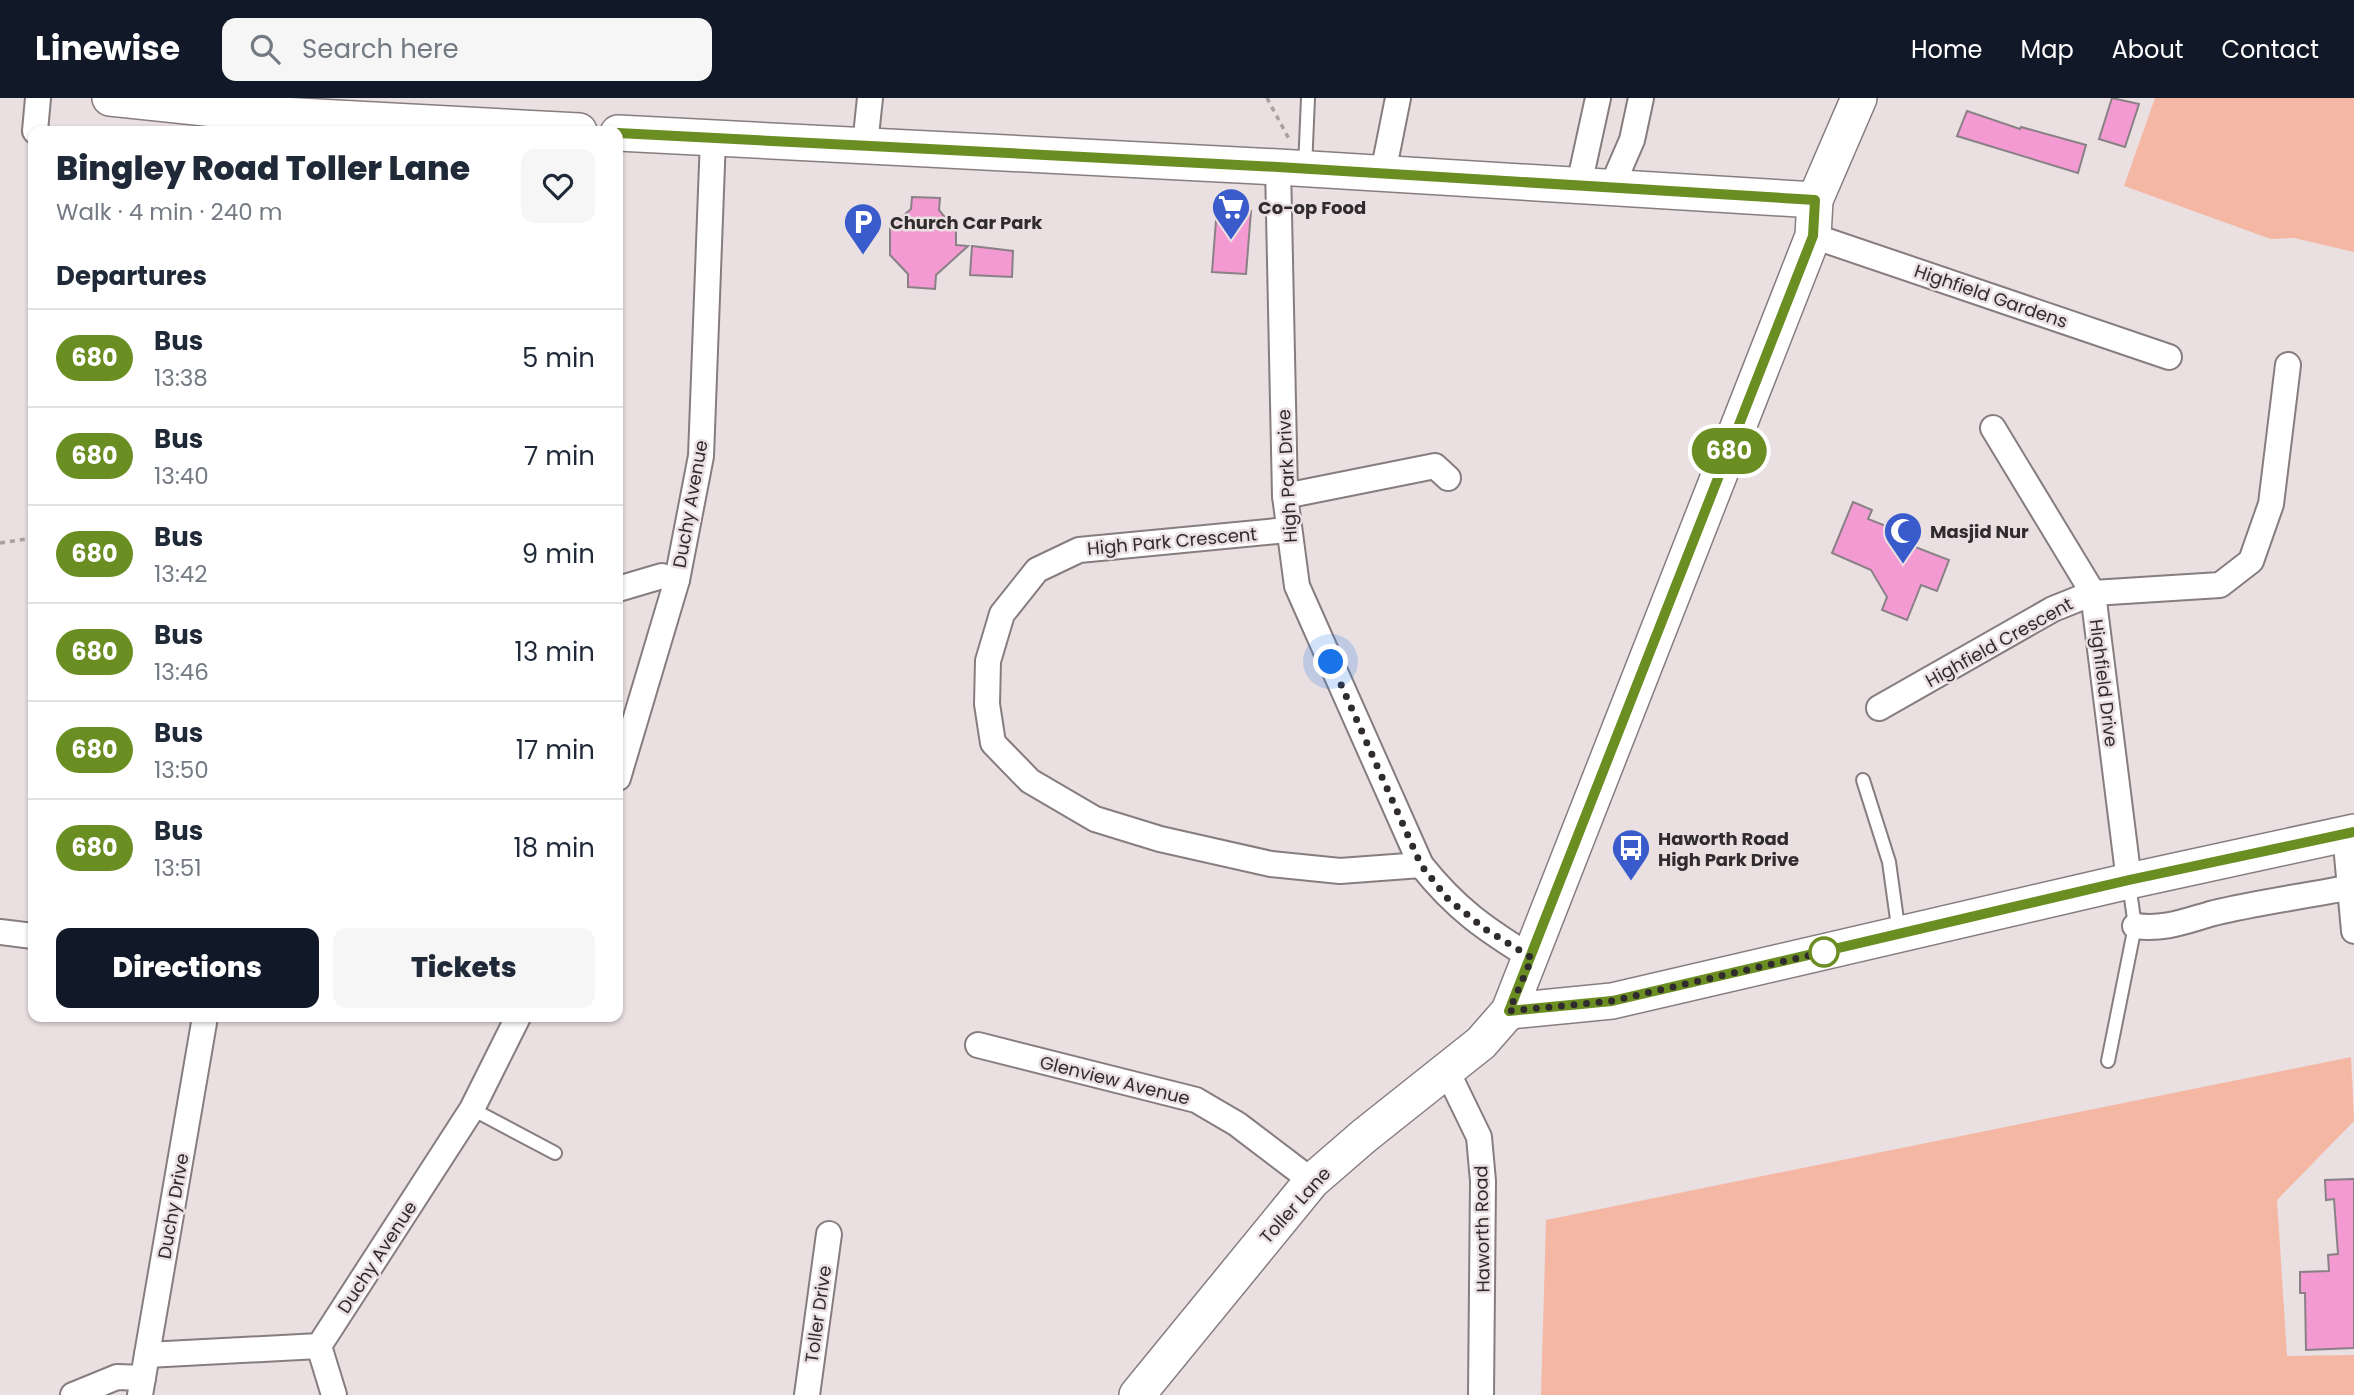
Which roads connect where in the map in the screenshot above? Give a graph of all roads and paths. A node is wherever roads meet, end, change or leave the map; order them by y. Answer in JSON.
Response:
{"nodes":[{"id":1,"x":38,"y":98,"type":"edge"},
{"id":2,"x":110,"y":98,"type":"edge"},
{"id":3,"x":870,"y":98,"type":"edge"},
{"id":4,"x":1267,"y":98,"type":"edge"},
{"id":5,"x":1308,"y":98,"type":"edge"},
{"id":6,"x":1398,"y":98,"type":"edge"},
{"id":7,"x":1598,"y":98,"type":"edge"},
{"id":8,"x":1641,"y":98,"type":"edge"},
{"id":9,"x":1859,"y":98,"type":"edge"},
{"id":10,"x":207,"y":103,"type":"edge"},
{"id":11,"x":262,"y":123,"type":"edge"},
{"id":12,"x":35,"y":126,"type":"edge"},
{"id":13,"x":384,"y":126,"type":"edge"},
{"id":14,"x":623,"y":133,"type":"edge"},
{"id":15,"x":713,"y":138,"type":"junction"},
{"id":16,"x":865,"y":145,"type":"junction"},
{"id":17,"x":1292,"y":168,"type":"junction"},
{"id":18,"x":1383,"y":173,"type":"junction"},
{"id":19,"x":1595,"y":186,"type":"junction"},
{"id":20,"x":1815,"y":200,"type":"junction"},
{"id":21,"x":1813,"y":236,"type":"junction"},
{"id":22,"x":2169,"y":357,"type":"dead end"},
{"id":23,"x":2288,"y":365,"type":"dead end"},
{"id":24,"x":1993,"y":428,"type":"dead end"},
{"id":25,"x":1448,"y":478,"type":"dead end"},
{"id":26,"x":1285,"y":496,"type":"junction"},
{"id":27,"x":1287,"y":530,"type":"junction"},
{"id":28,"x":28,"y":539,"type":"edge"},
{"id":29,"x":0,"y":543,"type":"edge"},
{"id":30,"x":677,"y":580,"type":"junction"},
{"id":31,"x":623,"y":588,"type":"edge"},
{"id":32,"x":2093,"y":593,"type":"junction"},
{"id":33,"x":1879,"y":709,"type":"dead end"},
{"id":34,"x":623,"y":761,"type":"edge"},
{"id":35,"x":1863,"y":780,"type":"dead end"},
{"id":36,"x":2350,"y":833,"type":"edge"},
{"id":37,"x":1421,"y":865,"type":"junction"},
{"id":38,"x":2129,"y":880,"type":"junction"},
{"id":39,"x":2352,"y":887,"type":"junction"},
{"id":40,"x":2135,"y":926,"type":"junction"},
{"id":41,"x":2354,"y":931,"type":"edge"},
{"id":42,"x":0,"y":932,"type":"edge"},
{"id":43,"x":1899,"y":934,"type":"junction"},
{"id":44,"x":28,"y":935,"type":"edge"},
{"id":45,"x":1532,"y":958,"type":"junction"},
{"id":46,"x":1509,"y":1011,"type":"junction"},
{"id":47,"x":204,"y":1022,"type":"edge"},
{"id":48,"x":516,"y":1022,"type":"edge"},
{"id":49,"x":978,"y":1045,"type":"dead end"},
{"id":50,"x":2108,"y":1061,"type":"dead end"},
{"id":51,"x":1447,"y":1071,"type":"junction"},
{"id":52,"x":472,"y":1109,"type":"junction"},
{"id":53,"x":555,"y":1153,"type":"dead end"},
{"id":54,"x":1312,"y":1181,"type":"junction"},
{"id":55,"x":830,"y":1234,"type":"dead end"},
{"id":56,"x":319,"y":1346,"type":"junction"},
{"id":57,"x":143,"y":1376,"type":"edge"},
{"id":58,"x":73,"y":1395,"type":"edge"},
{"id":59,"x":334,"y":1395,"type":"edge"},
{"id":60,"x":807,"y":1395,"type":"edge"},
{"id":61,"x":1137,"y":1395,"type":"edge"},
{"id":62,"x":1481,"y":1395,"type":"edge"}],
"edges":[{"from":1,"to":12,"type":"street"},
{"from":2,"to":10,"type":"main road"},
{"from":3,"to":16,"type":"street"},
{"from":4,"to":17,"type":"path"},
{"from":5,"to":17,"type":"lane"},
{"from":6,"to":18,"type":"street"},
{"from":7,"to":19,"type":"street"},
{"from":8,"to":19,"type":"street"},
{"from":9,"to":20,"type":"main road"},
{"from":10,"to":11,"type":"main road"},
{"from":11,"to":13,"type":"main road"},
{"from":14,"to":15,"type":"main road"},
{"from":15,"to":16,"type":"main road"},
{"from":15,"to":30,"type":"street","name":"Duchy Avenue"},
{"from":16,"to":17,"type":"main road"},
{"from":17,"to":18,"type":"main road"},
{"from":17,"to":26,"type":"street","name":"High Park Drive"},
{"from":18,"to":19,"type":"main road"},
{"from":19,"to":20,"type":"main road"},
{"from":20,"to":21,"type":"main road"},
{"from":21,"to":22,"type":"street","name":"Highfield Gardens"},
{"from":21,"to":45,"type":"main road"},
{"from":23,"to":32,"type":"street","name":"Highfield Crescent"},
{"from":24,"to":32,"type":"street","name":"Highfield Drive"},
{"from":25,"to":26,"type":"street"},
{"from":26,"to":27,"type":"street","name":"High Park Drive"},
{"from":27,"to":37,"type":"street","name":"High Park Drive"},
{"from":27,"to":37,"type":"street","name":"High Park Crescent"},
{"from":28,"to":29,"type":"path"},
{"from":30,"to":31,"type":"street"},
{"from":30,"to":34,"type":"street","name":"Duchy Avenue"},
{"from":32,"to":33,"type":"street","name":"Highfield Crescent"},
{"from":32,"to":38,"type":"street","name":"Highfield Drive"},
{"from":35,"to":43,"type":"lane"},
{"from":36,"to":38,"type":"main road"},
{"from":36,"to":39,"type":"street"},
{"from":37,"to":45,"type":"street","name":"High Park Drive"},
{"from":38,"to":40,"type":"lane"},
{"from":38,"to":43,"type":"main road"},
{"from":39,"to":40,"type":"street"},
{"from":39,"to":41,"type":"street"},
{"from":40,"to":50,"type":"lane"},
{"from":42,"to":44,"type":"street"},
{"from":43,"to":46,"type":"main road"},
{"from":45,"to":46,"type":"main road"},
{"from":46,"to":51,"type":"main road","name":"Toller Lane"},
{"from":47,"to":57,"type":"street","name":"Duchy Drive"},
{"from":48,"to":52,"type":"street","name":"Duchy Avenue"},
{"from":49,"to":54,"type":"street","name":"Glenview Avenue"},
{"from":51,"to":54,"type":"main road","name":"Toller Lane"},
{"from":51,"to":62,"type":"street","name":"Haworth Road"},
{"from":52,"to":53,"type":"lane"},
{"from":52,"to":56,"type":"street","name":"Duchy Avenue"},
{"from":54,"to":61,"type":"main road","name":"Toller Lane"},
{"from":55,"to":60,"type":"street","name":"Toller Drive"},
{"from":56,"to":57,"type":"street"},
{"from":56,"to":59,"type":"street"},
{"from":57,"to":58,"type":"street"}]}
